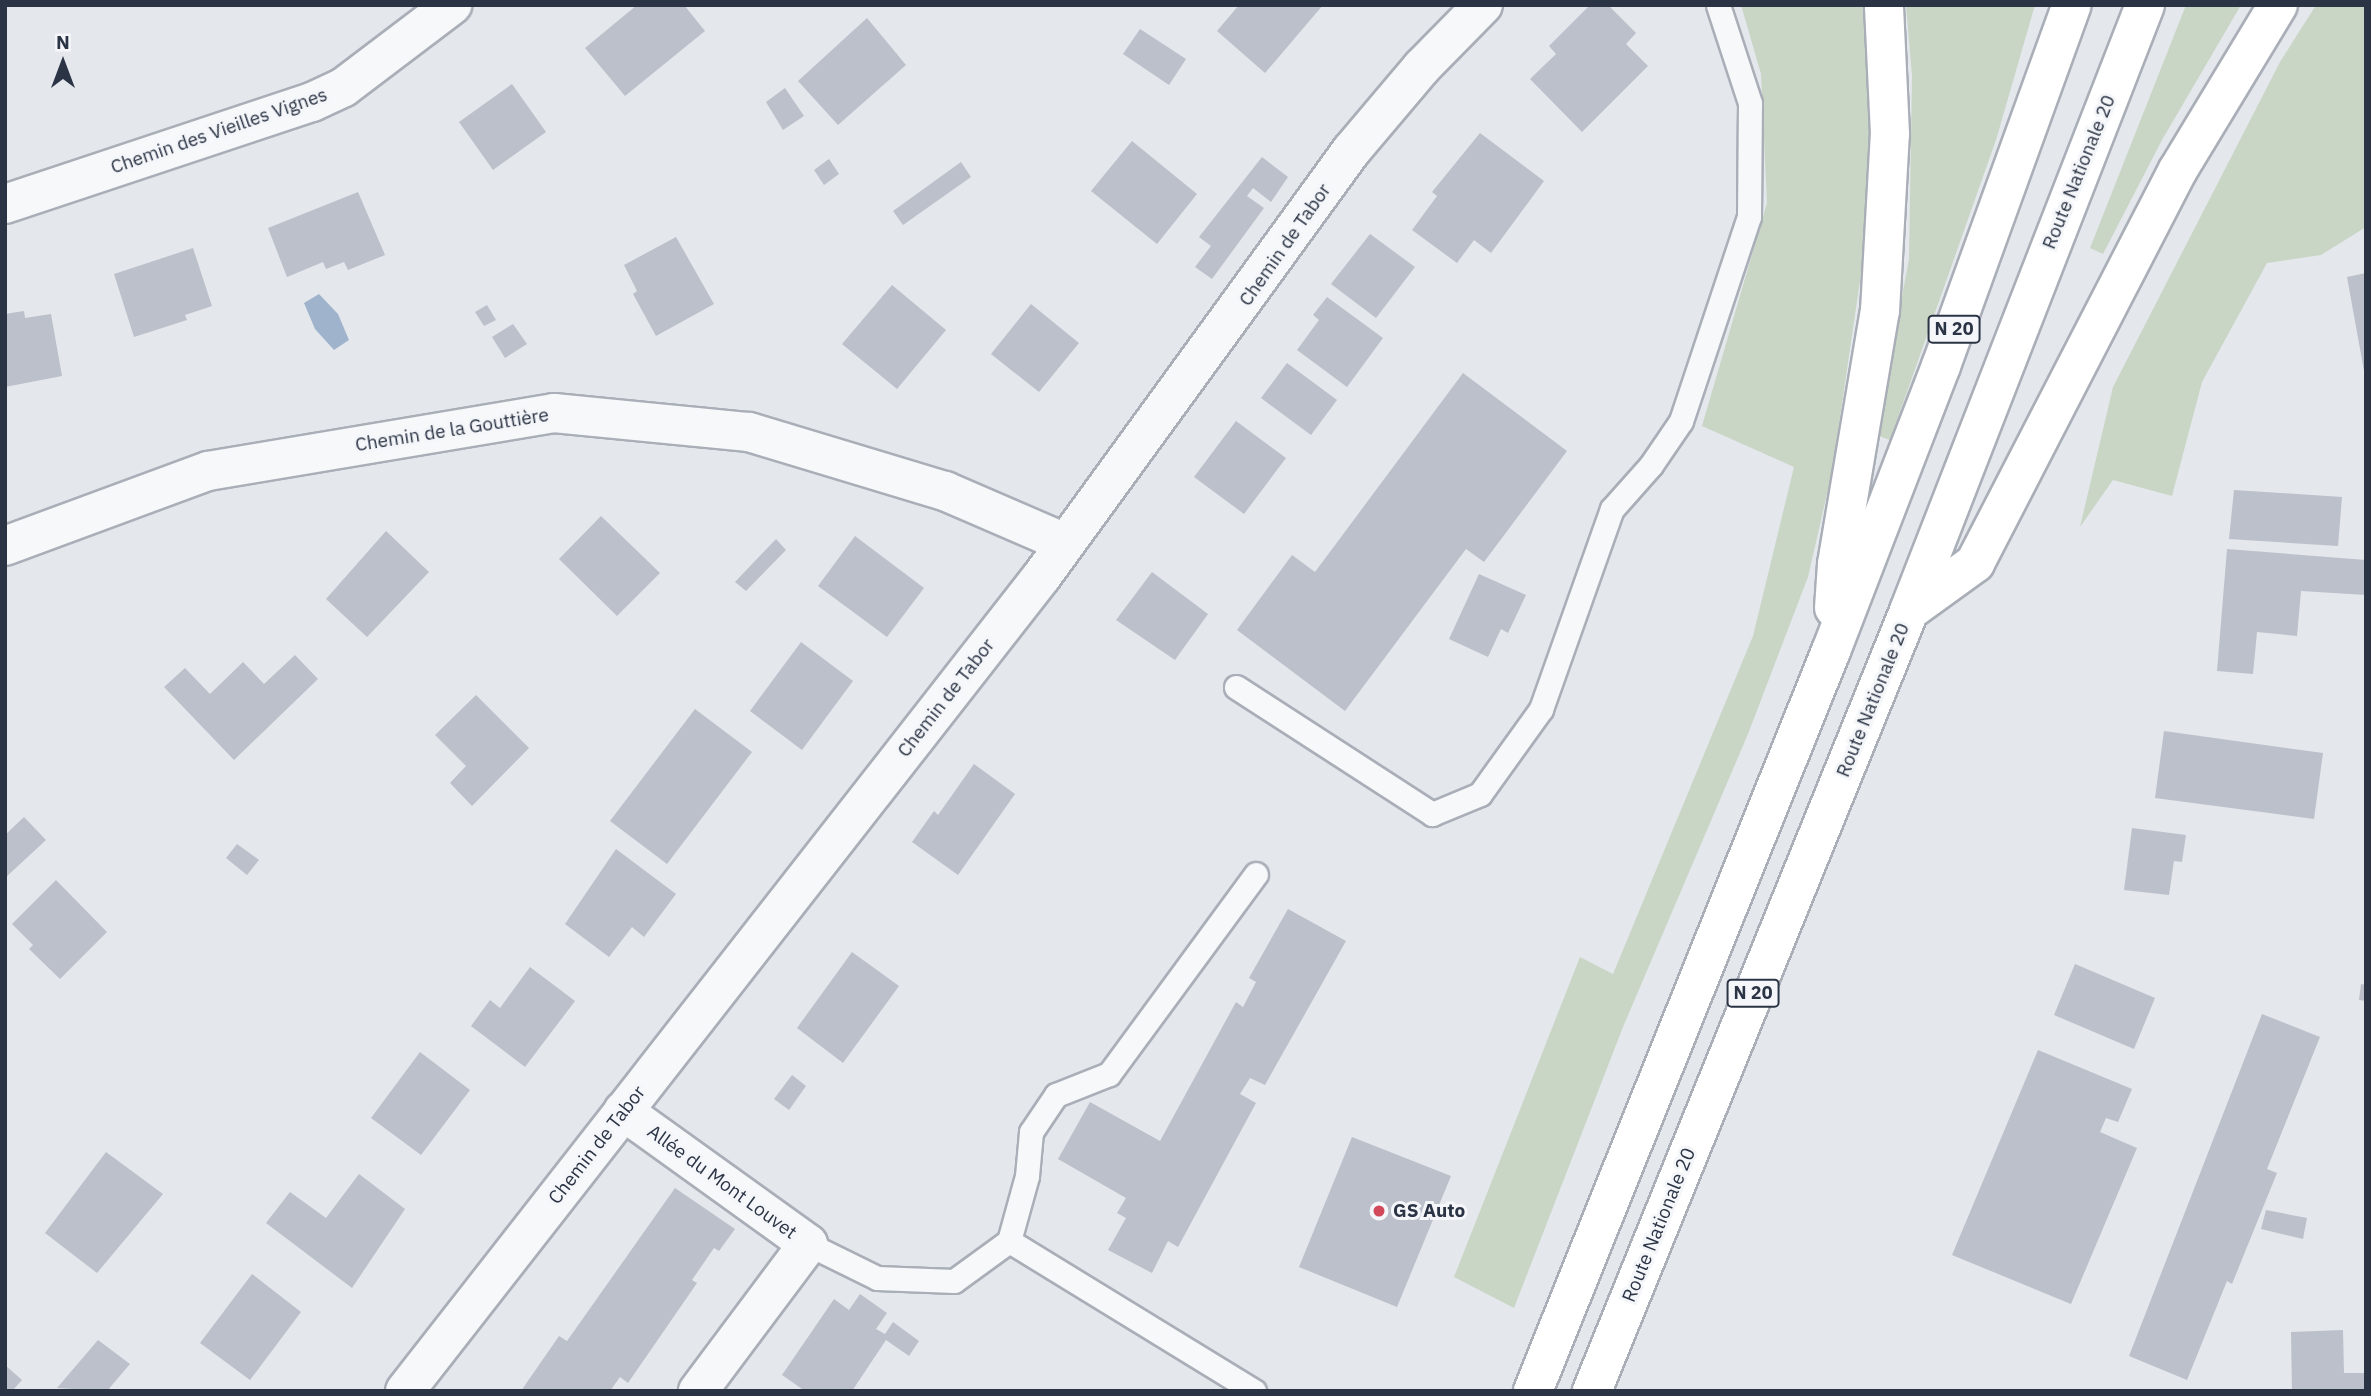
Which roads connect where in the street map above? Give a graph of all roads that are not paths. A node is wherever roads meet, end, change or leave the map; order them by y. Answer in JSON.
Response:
{"nodes":[{"id":1,"x":452,"y":5,"type":"edge"},
{"id":2,"x":1483,"y":5,"type":"edge"},
{"id":3,"x":1718,"y":5,"type":"edge"},
{"id":4,"x":1884,"y":5,"type":"edge"},
{"id":5,"x":2072,"y":5,"type":"edge"},
{"id":6,"x":2145,"y":5,"type":"edge"},
{"id":7,"x":2278,"y":5,"type":"edge"},
{"id":8,"x":5,"y":204,"type":"edge"},
{"id":9,"x":1063,"y":542,"type":"junction"},
{"id":10,"x":5,"y":546,"type":"edge"},
{"id":11,"x":1909,"y":611,"type":"junction"},
{"id":12,"x":1831,"y":651,"type":"junction"},
{"id":13,"x":1236,"y":687,"type":"dead end"},
{"id":14,"x":1256,"y":874,"type":"dead end"},
{"id":15,"x":623,"y":1111,"type":"junction"},
{"id":16,"x":1009,"y":1241,"type":"junction"},
{"id":17,"x":808,"y":1244,"type":"junction"},
{"id":18,"x":405,"y":1391,"type":"edge"},
{"id":19,"x":698,"y":1391,"type":"edge"},
{"id":20,"x":1254,"y":1391,"type":"edge"},
{"id":21,"x":1533,"y":1391,"type":"edge"},
{"id":22,"x":1592,"y":1391,"type":"edge"}],
"edges":[{"from":1,"to":8,"type":"street","name":"Chemin des Vieilles Vignes"},
{"from":2,"to":9,"type":"street","name":"Chemin de Tabor"},
{"from":3,"to":13,"type":"lane"},
{"from":4,"to":12,"type":"main road"},
{"from":5,"to":12,"type":"main road","number":"N 20"},
{"from":6,"to":11,"type":"main road","name":"Route Nationale 20","number":"N 20"},
{"from":7,"to":11,"type":"main road"},
{"from":9,"to":10,"type":"street","name":"Chemin de la Gouttière"},
{"from":9,"to":15,"type":"street","name":"Chemin de Tabor"},
{"from":11,"to":22,"type":"main road","name":"Route Nationale 20","number":"N 20"},
{"from":12,"to":21,"type":"main road","number":"N 20"},
{"from":14,"to":16,"type":"lane"},
{"from":15,"to":17,"type":"street","name":"Allée du Mont Louvet"},
{"from":15,"to":18,"type":"street","name":"Chemin de Tabor"},
{"from":16,"to":17,"type":"lane"},
{"from":16,"to":20,"type":"lane"},
{"from":17,"to":19,"type":"street","name":"Allée du Mont Louvet"}]}
